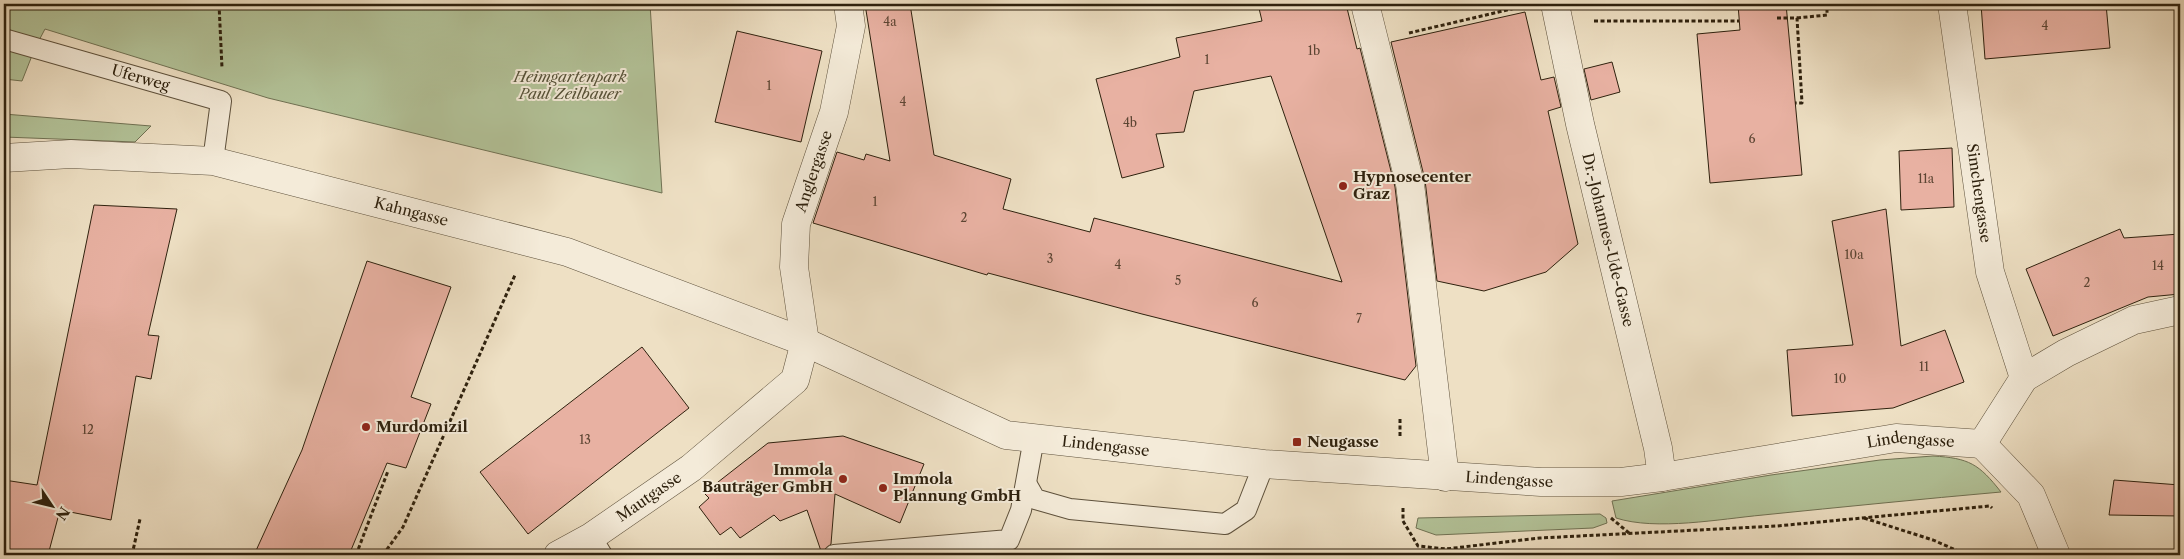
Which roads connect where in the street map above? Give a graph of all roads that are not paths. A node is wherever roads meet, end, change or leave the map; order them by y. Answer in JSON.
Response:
{"nodes":[{"id":1,"x":848,"y":4,"type":"edge"},
{"id":2,"x":1365,"y":4,"type":"edge"},
{"id":3,"x":1952,"y":4,"type":"edge"},
{"id":4,"x":1557,"y":12,"type":"edge"},
{"id":5,"x":4,"y":39,"type":"edge"},
{"id":6,"x":4,"y":158,"type":"edge"},
{"id":7,"x":213,"y":161,"type":"junction"},
{"id":8,"x":2180,"y":310,"type":"edge"},
{"id":9,"x":805,"y":342,"type":"junction"},
{"id":10,"x":2024,"y":378,"type":"junction"},
{"id":11,"x":1034,"y":438,"type":"junction"},
{"id":12,"x":1982,"y":444,"type":"junction"},
{"id":13,"x":1264,"y":464,"type":"junction"},
{"id":14,"x":1445,"y":477,"type":"junction"},
{"id":15,"x":1662,"y":477,"type":"junction"},
{"id":16,"x":1027,"y":485,"type":"junction"},
{"id":17,"x":596,"y":546,"type":"edge"},
{"id":18,"x":558,"y":555,"type":"edge"},
{"id":19,"x":834,"y":555,"type":"edge"},
{"id":20,"x":2056,"y":555,"type":"edge"}],
"edges":[{"from":1,"to":9,"type":"street","name":"Anglergasse"},
{"from":2,"to":14,"type":"street"},
{"from":3,"to":10,"type":"street","name":"Simchengasse"},
{"from":4,"to":15,"type":"street","name":"Dr.-Johannes-Ude-Gasse"},
{"from":5,"to":7,"type":"lane","name":"Uferweg"},
{"from":6,"to":7,"type":"street","name":"Kahngasse"},
{"from":7,"to":9,"type":"street","name":"Kahngasse"},
{"from":8,"to":10,"type":"street"},
{"from":9,"to":11,"type":"street","name":"Lindengasse"},
{"from":9,"to":17,"type":"street","name":"Mautgasse"},
{"from":10,"to":12,"type":"street"},
{"from":11,"to":13,"type":"street","name":"Lindengasse"},
{"from":11,"to":16,"type":"lane"},
{"from":12,"to":15,"type":"street","name":"Lindengasse"},
{"from":12,"to":20,"type":"street"},
{"from":13,"to":14,"type":"street","name":"Lindengasse"},
{"from":13,"to":16,"type":"lane"},
{"from":14,"to":15,"type":"street","name":"Lindengasse"},
{"from":16,"to":19,"type":"lane"},
{"from":17,"to":18,"type":"street","name":"Mautgasse"}]}
